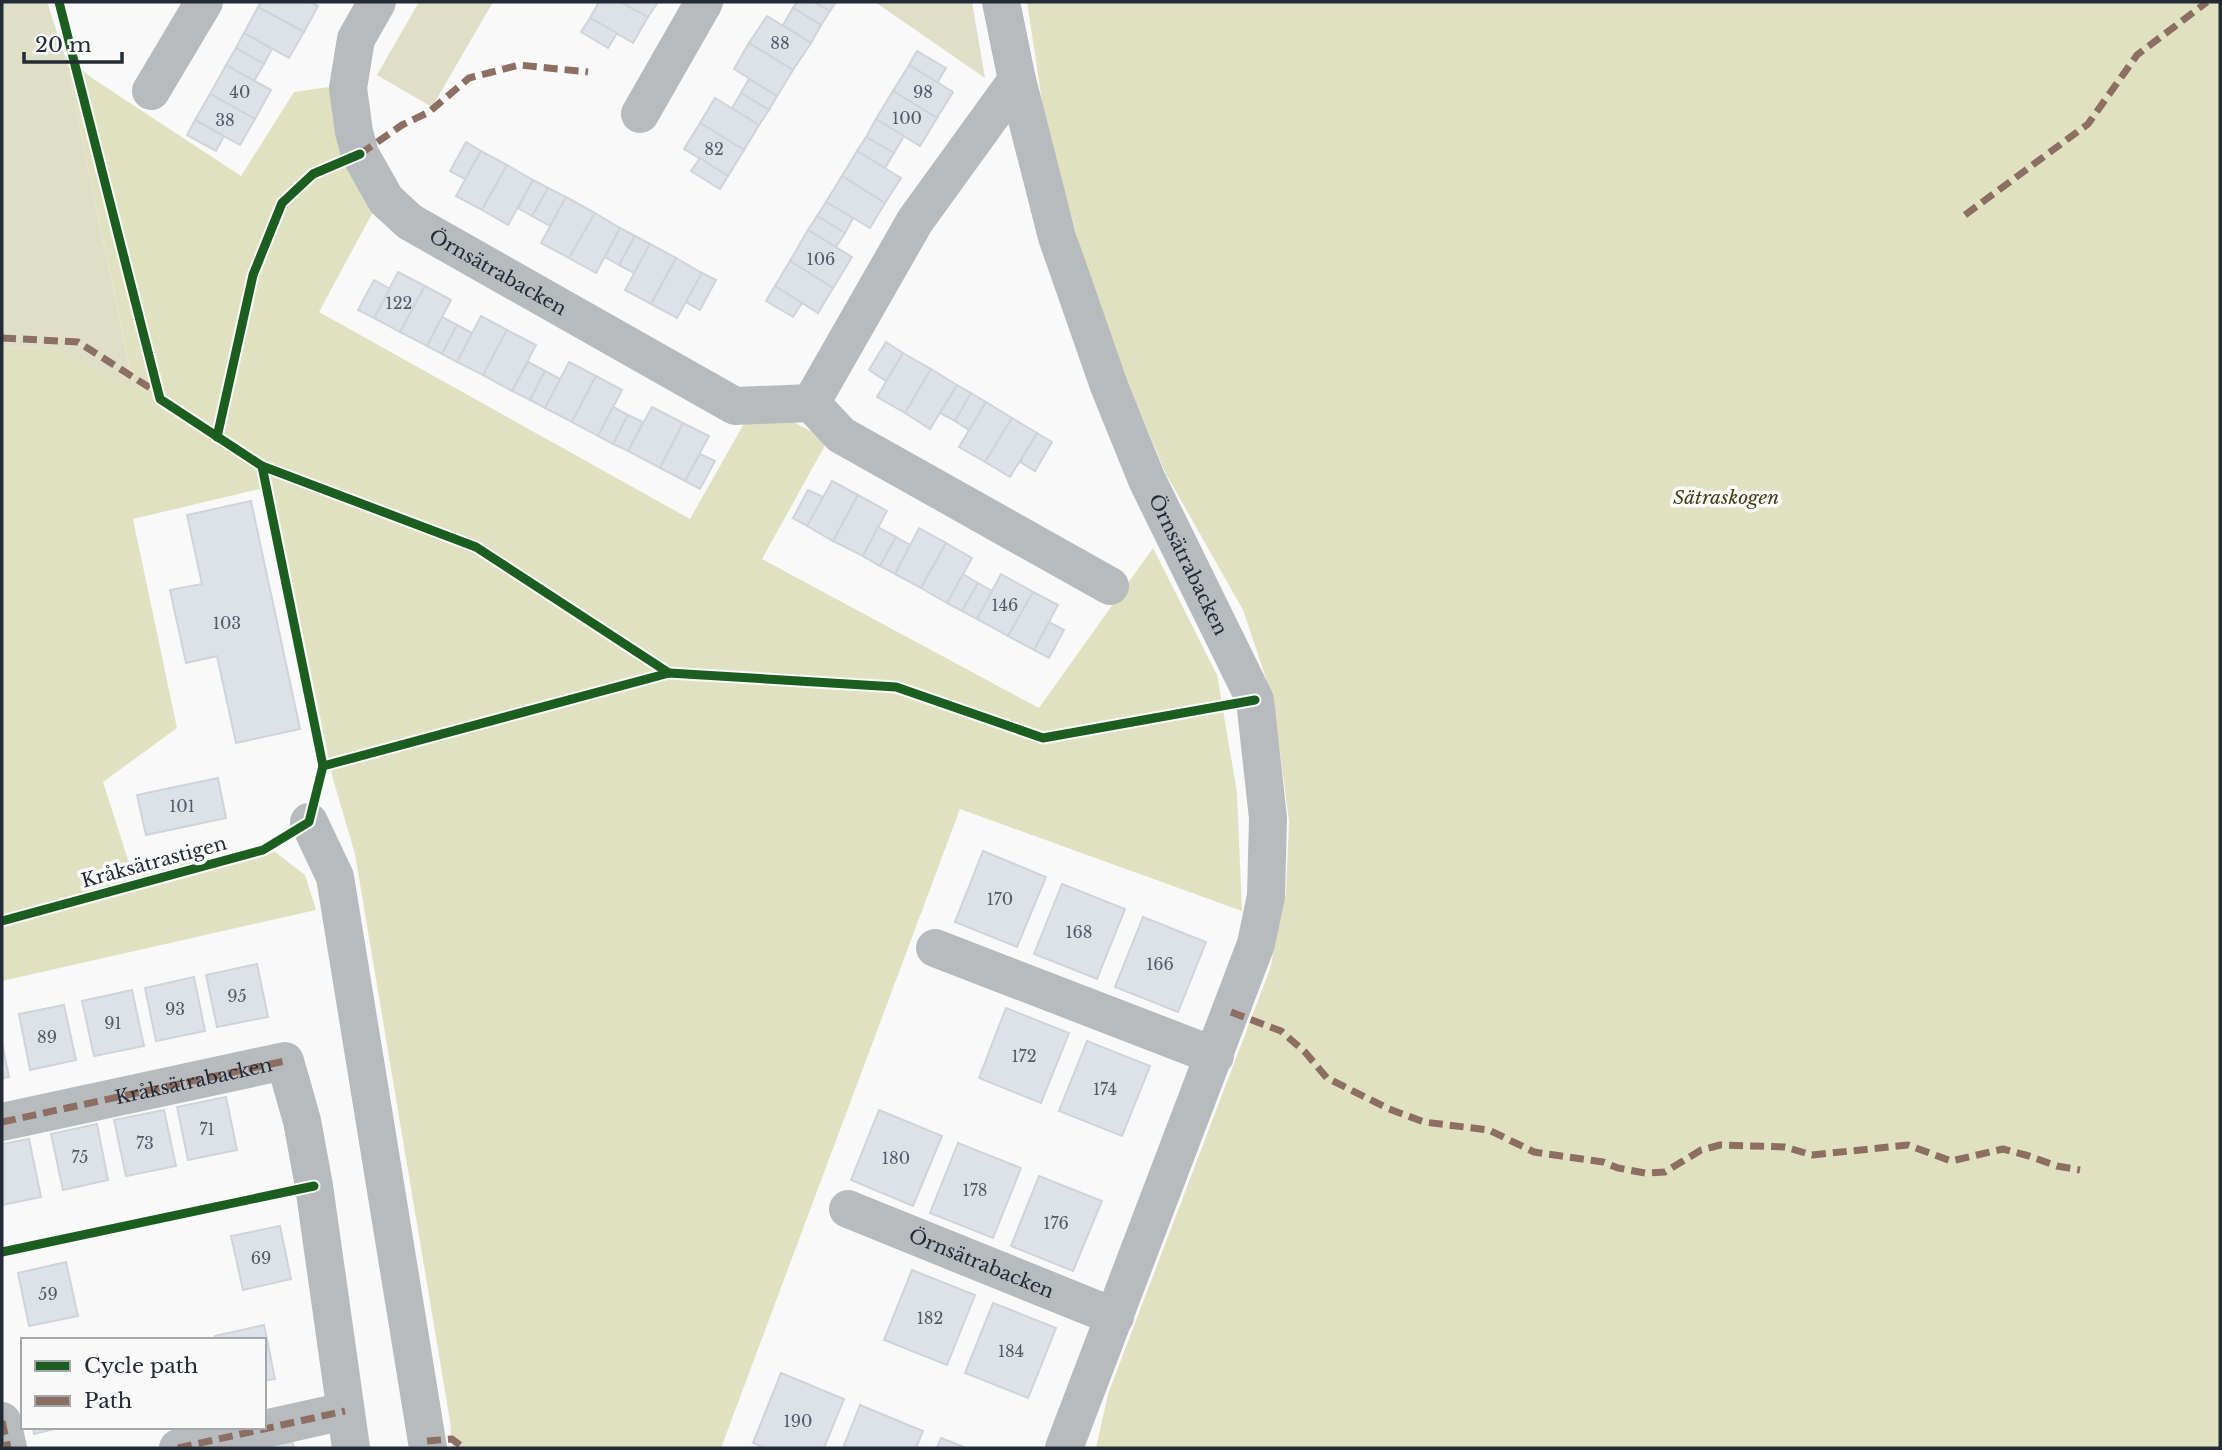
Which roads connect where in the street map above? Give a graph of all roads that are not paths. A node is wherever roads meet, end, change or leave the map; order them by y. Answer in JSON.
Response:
{"nodes":[{"id":1,"x":204,"y":2,"type":"edge"},
{"id":2,"x":377,"y":2,"type":"edge"},
{"id":3,"x":704,"y":2,"type":"edge"},
{"id":4,"x":1001,"y":2,"type":"edge"},
{"id":5,"x":1017,"y":80,"type":"junction"},
{"id":6,"x":150,"y":91,"type":"dead end"},
{"id":7,"x":640,"y":114,"type":"dead end"},
{"id":8,"x":811,"y":402,"type":"junction"},
{"id":9,"x":1110,"y":586,"type":"dead end"},
{"id":10,"x":309,"y":822,"type":"dead end"},
{"id":11,"x":935,"y":948,"type":"dead end"},
{"id":12,"x":1214,"y":1056,"type":"junction"},
{"id":13,"x":2,"y":1122,"type":"edge"},
{"id":14,"x":848,"y":1209,"type":"dead end"},
{"id":15,"x":1115,"y":1317,"type":"junction"},
{"id":16,"x":345,"y":1411,"type":"junction"},
{"id":17,"x":2,"y":1421,"type":"edge"},
{"id":18,"x":264,"y":1429,"type":"edge"},
{"id":19,"x":266,"y":1429,"type":"edge"},
{"id":20,"x":8,"y":1448,"type":"edge"},
{"id":21,"x":178,"y":1448,"type":"edge"},
{"id":22,"x":351,"y":1448,"type":"edge"},
{"id":23,"x":428,"y":1448,"type":"edge"},
{"id":24,"x":1065,"y":1448,"type":"edge"}],
"edges":[{"from":1,"to":6,"type":"street"},
{"from":2,"to":8,"type":"street","name":"Örnsätrabacken"},
{"from":3,"to":7,"type":"street"},
{"from":4,"to":5,"type":"street","name":"Örnsätrabacken"},
{"from":5,"to":8,"type":"street"},
{"from":5,"to":12,"type":"street","name":"Örnsätrabacken"},
{"from":8,"to":9,"type":"street"},
{"from":10,"to":23,"type":"street"},
{"from":11,"to":12,"type":"street"},
{"from":12,"to":15,"type":"street","name":"Örnsätrabacken"},
{"from":13,"to":16,"type":"street","name":"Kråksätrabacken"},
{"from":14,"to":15,"type":"street","name":"Örnsätrabacken"},
{"from":15,"to":24,"type":"street","name":"Örnsätrabacken"},
{"from":16,"to":19,"type":"street"},
{"from":16,"to":22,"type":"street","name":"Kråksätrabacken"},
{"from":17,"to":20,"type":"street"},
{"from":18,"to":21,"type":"street"}]}
